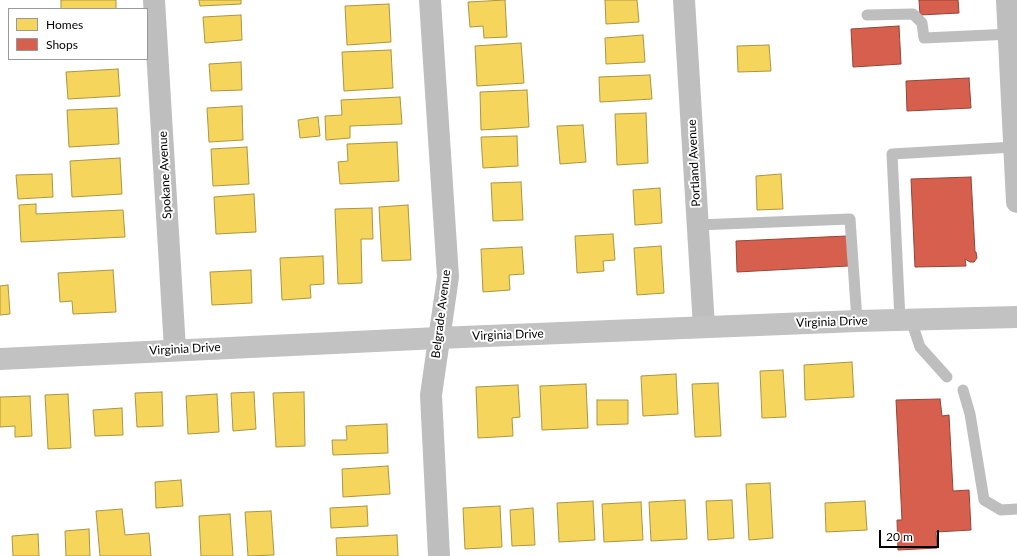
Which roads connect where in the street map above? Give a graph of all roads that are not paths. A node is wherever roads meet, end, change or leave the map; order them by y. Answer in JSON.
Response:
{"nodes":[{"id":1,"x":154,"y":0,"type":"edge"},
{"id":2,"x":430,"y":0,"type":"edge"},
{"id":3,"x":684,"y":0,"type":"edge"},
{"id":4,"x":1007,"y":0,"type":"edge"},
{"id":5,"x":867,"y":15,"type":"dead end"},
{"id":6,"x":1013,"y":34,"type":"edge"},
{"id":7,"x":1015,"y":123,"type":"edge"},
{"id":8,"x":1014,"y":147,"type":"junction"},
{"id":9,"x":1017,"y":200,"type":"edge"},
{"id":10,"x":698,"y":225,"type":"junction"},
{"id":11,"x":1017,"y":317,"type":"edge"},
{"id":12,"x":906,"y":320,"type":"junction"},
{"id":13,"x":857,"y":321,"type":"junction"},
{"id":14,"x":704,"y":327,"type":"junction"},
{"id":15,"x":438,"y":338,"type":"junction"},
{"id":16,"x":175,"y":350,"type":"junction"},
{"id":17,"x":0,"y":359,"type":"edge"},
{"id":18,"x":947,"y":377,"type":"dead end"},
{"id":19,"x":963,"y":390,"type":"dead end"},
{"id":20,"x":1017,"y":509,"type":"edge"},
{"id":21,"x":439,"y":556,"type":"edge"}],
"edges":[{"from":1,"to":16,"type":"street","name":"Spokane Avenue"},
{"from":2,"to":15,"type":"street","name":"Belgrade Avenue"},
{"from":3,"to":10,"type":"street","name":"Portland Avenue"},
{"from":4,"to":6,"type":"street"},
{"from":5,"to":6,"type":"lane"},
{"from":6,"to":7,"type":"street"},
{"from":7,"to":8,"type":"street"},
{"from":8,"to":9,"type":"street"},
{"from":8,"to":12,"type":"lane"},
{"from":10,"to":13,"type":"lane"},
{"from":10,"to":14,"type":"street","name":"Portland Avenue"},
{"from":11,"to":12,"type":"street","name":"Virginia Drive"},
{"from":12,"to":13,"type":"street","name":"Virginia Drive"},
{"from":12,"to":18,"type":"lane"},
{"from":13,"to":14,"type":"street","name":"Virginia Drive"},
{"from":14,"to":15,"type":"street","name":"Virginia Drive"},
{"from":15,"to":16,"type":"street","name":"Virginia Drive"},
{"from":15,"to":21,"type":"street","name":"Belgrade Avenue"},
{"from":16,"to":17,"type":"street","name":"Virginia Drive"},
{"from":19,"to":20,"type":"lane"}]}
